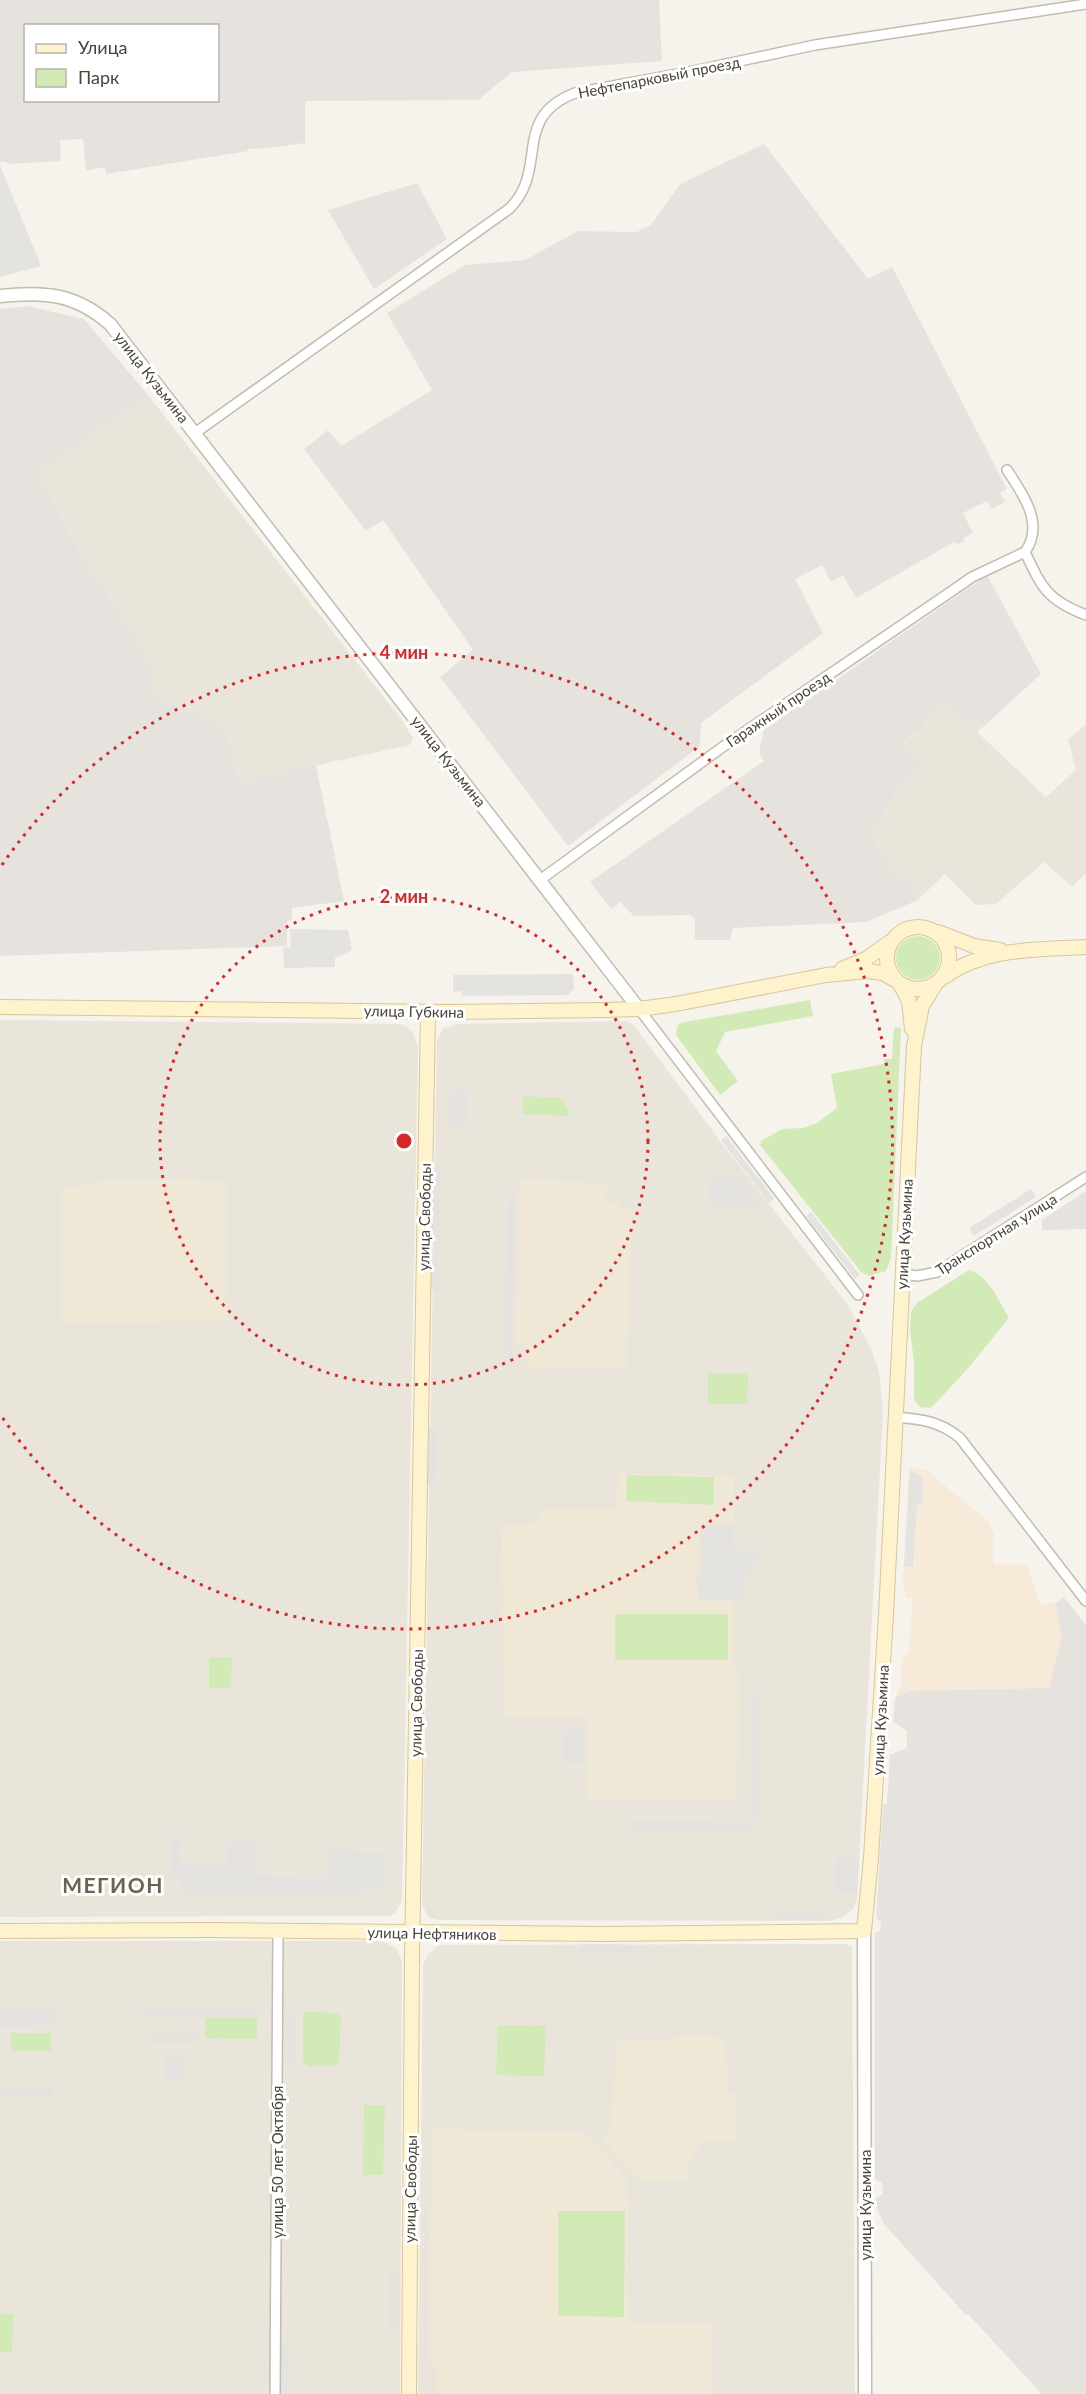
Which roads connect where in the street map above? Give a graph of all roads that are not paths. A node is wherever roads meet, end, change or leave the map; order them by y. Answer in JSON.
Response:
{"nodes":[{"id":1,"x":1086,"y":4,"type":"edge"},
{"id":2,"x":0,"y":296,"type":"edge"},
{"id":3,"x":195,"y":433,"type":"junction"},
{"id":4,"x":1007,"y":470,"type":"dead end"},
{"id":5,"x":1025,"y":552,"type":"junction"},
{"id":6,"x":1086,"y":615,"type":"edge"},
{"id":7,"x":540,"y":880,"type":"junction"},
{"id":8,"x":931,"y":929,"type":"junction"},
{"id":9,"x":894,"y":937,"type":"junction"},
{"id":10,"x":1086,"y":946,"type":"edge"},
{"id":11,"x":1011,"y":952,"type":"junction"},
{"id":12,"x":826,"y":975,"type":"junction"},
{"id":13,"x":939,"y":981,"type":"junction"},
{"id":14,"x":897,"y":982,"type":"junction"},
{"id":15,"x":0,"y":1007,"type":"edge"},
{"id":16,"x":639,"y":1009,"type":"junction"},
{"id":17,"x":428,"y":1011,"type":"junction"},
{"id":18,"x":914,"y":1046,"type":"junction"},
{"id":19,"x":1086,"y":1177,"type":"edge"},
{"id":20,"x":903,"y":1274,"type":"junction"},
{"id":21,"x":858,"y":1295,"type":"dead end"},
{"id":22,"x":895,"y":1417,"type":"junction"},
{"id":23,"x":1086,"y":1601,"type":"edge"},
{"id":24,"x":0,"y":1931,"type":"edge"},
{"id":25,"x":278,"y":1931,"type":"junction"},
{"id":26,"x":864,"y":1931,"type":"junction"},
{"id":27,"x":412,"y":1933,"type":"junction"},
{"id":28,"x":275,"y":2394,"type":"edge"},
{"id":29,"x":409,"y":2394,"type":"edge"},
{"id":30,"x":865,"y":2394,"type":"edge"}],
"edges":[{"from":1,"to":3,"type":"street","name":"Нефтепарковый проезд"},
{"from":2,"to":3,"type":"street","name":"улица Кузьмина"},
{"from":3,"to":7,"type":"street","name":"улица Кузьмина"},
{"from":4,"to":5,"type":"street"},
{"from":5,"to":6,"type":"street"},
{"from":5,"to":7,"type":"street","name":"Гаражный проезд"},
{"from":7,"to":16,"type":"street","name":"улица Кузьмина"},
{"from":8,"to":9,"type":"main road"},
{"from":8,"to":11,"type":"main road"},
{"from":8,"to":13,"type":"main road"},
{"from":9,"to":12,"type":"main road"},
{"from":9,"to":14,"type":"main road"},
{"from":10,"to":11,"type":"main road"},
{"from":11,"to":13,"type":"main road"},
{"from":12,"to":14,"type":"main road"},
{"from":12,"to":16,"type":"main road","name":"улица Губкина"},
{"from":13,"to":14,"type":"main road"},
{"from":13,"to":18,"type":"main road"},
{"from":14,"to":18,"type":"main road"},
{"from":15,"to":17,"type":"main road","name":"улица Губкина"},
{"from":16,"to":17,"type":"main road","name":"улица Губкина"},
{"from":16,"to":21,"type":"street","name":"улица Кузьмина"},
{"from":17,"to":27,"type":"main road","name":"улица Свободы"},
{"from":18,"to":20,"type":"main road","name":"улица Кузьмина"},
{"from":19,"to":20,"type":"street","name":"Транспортная улица"},
{"from":20,"to":22,"type":"main road","name":"улица Кузьмина"},
{"from":22,"to":23,"type":"street"},
{"from":22,"to":26,"type":"main road","name":"улица Кузьмина"},
{"from":24,"to":25,"type":"main road","name":"улица Нефтяников"},
{"from":25,"to":27,"type":"main road","name":"улица Нефтяников"},
{"from":25,"to":28,"type":"street","name":"улица 50 лет Октября"},
{"from":26,"to":27,"type":"main road","name":"улица Нефтяников"},
{"from":26,"to":30,"type":"street","name":"улица Кузьмина"},
{"from":27,"to":29,"type":"main road","name":"улица Свободы"}]}
